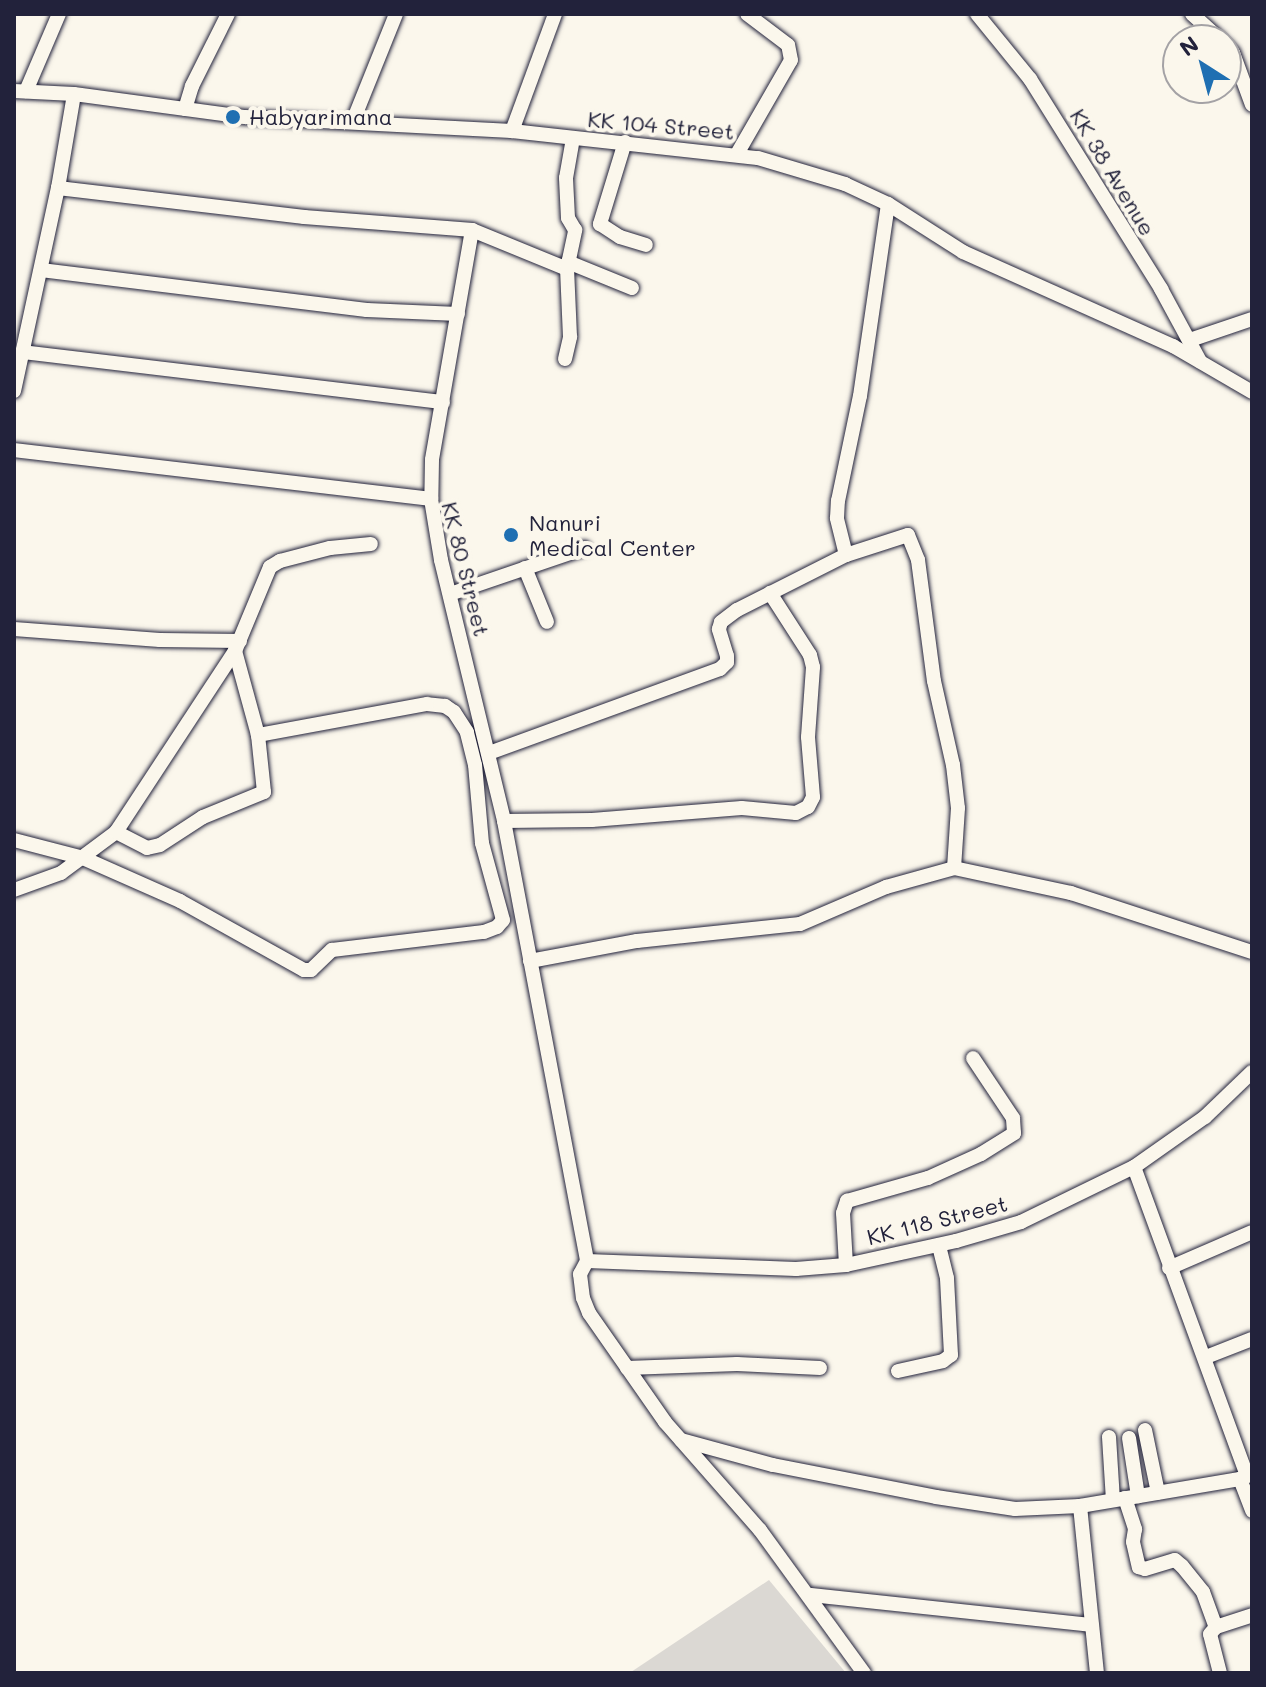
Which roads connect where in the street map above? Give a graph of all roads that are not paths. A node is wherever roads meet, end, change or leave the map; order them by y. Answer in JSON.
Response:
{"nodes":[{"id":1,"x":59,"y":14,"type":"edge"},
{"id":2,"x":228,"y":14,"type":"edge"},
{"id":3,"x":396,"y":14,"type":"edge"},
{"id":4,"x":555,"y":14,"type":"edge"},
{"id":5,"x":747,"y":14,"type":"edge"},
{"id":6,"x":977,"y":14,"type":"edge"},
{"id":7,"x":1242,"y":78,"type":"edge"},
{"id":8,"x":20,"y":91,"type":"edge"},
{"id":9,"x":74,"y":94,"type":"junction"},
{"id":10,"x":1252,"y":105,"type":"edge"},
{"id":11,"x":185,"y":109,"type":"junction"},
{"id":12,"x":353,"y":121,"type":"junction"},
{"id":13,"x":512,"y":131,"type":"junction"},
{"id":14,"x":573,"y":139,"type":"junction"},
{"id":15,"x":625,"y":142,"type":"junction"},
{"id":16,"x":737,"y":154,"type":"junction"},
{"id":17,"x":58,"y":188,"type":"junction"},
{"id":18,"x":888,"y":204,"type":"junction"},
{"id":19,"x":472,"y":230,"type":"junction"},
{"id":20,"x":646,"y":245,"type":"dead end"},
{"id":21,"x":567,"y":266,"type":"junction"},
{"id":22,"x":41,"y":270,"type":"junction"},
{"id":23,"x":632,"y":288,"type":"dead end"},
{"id":24,"x":458,"y":314,"type":"junction"},
{"id":25,"x":1252,"y":319,"type":"edge"},
{"id":26,"x":1190,"y":340,"type":"junction"},
{"id":27,"x":22,"y":352,"type":"junction"},
{"id":28,"x":565,"y":359,"type":"dead end"},
{"id":29,"x":1200,"y":361,"type":"junction"},
{"id":30,"x":14,"y":391,"type":"edge"},
{"id":31,"x":1252,"y":392,"type":"edge"},
{"id":32,"x":443,"y":402,"type":"junction"},
{"id":33,"x":14,"y":450,"type":"edge"},
{"id":34,"x":431,"y":499,"type":"junction"},
{"id":35,"x":371,"y":544,"type":"dead end"},
{"id":36,"x":584,"y":548,"type":"dead end"},
{"id":37,"x":846,"y":555,"type":"junction"},
{"id":38,"x":525,"y":568,"type":"junction"},
{"id":39,"x":770,"y":593,"type":"junction"},
{"id":40,"x":450,"y":594,"type":"junction"},
{"id":41,"x":547,"y":622,"type":"dead end"},
{"id":42,"x":14,"y":629,"type":"edge"},
{"id":43,"x":238,"y":646,"type":"junction"},
{"id":44,"x":258,"y":735,"type":"junction"},
{"id":45,"x":489,"y":753,"type":"junction"},
{"id":46,"x":504,"y":821,"type":"junction"},
{"id":47,"x":116,"y":832,"type":"junction"},
{"id":48,"x":14,"y":840,"type":"edge"},
{"id":49,"x":83,"y":858,"type":"junction"},
{"id":50,"x":954,"y":868,"type":"junction"},
{"id":51,"x":14,"y":890,"type":"edge"},
{"id":52,"x":1252,"y":952,"type":"edge"},
{"id":53,"x":530,"y":961,"type":"junction"},
{"id":54,"x":973,"y":1058,"type":"dead end"},
{"id":55,"x":1252,"y":1072,"type":"edge"},
{"id":56,"x":1134,"y":1167,"type":"junction"},
{"id":57,"x":1252,"y":1232,"type":"edge"},
{"id":58,"x":939,"y":1245,"type":"junction"},
{"id":59,"x":587,"y":1261,"type":"junction"},
{"id":60,"x":846,"y":1265,"type":"junction"},
{"id":61,"x":1169,"y":1268,"type":"junction"},
{"id":62,"x":1252,"y":1339,"type":"edge"},
{"id":63,"x":1206,"y":1357,"type":"junction"},
{"id":64,"x":627,"y":1368,"type":"junction"},
{"id":65,"x":820,"y":1368,"type":"dead end"},
{"id":66,"x":898,"y":1371,"type":"dead end"},
{"id":67,"x":1145,"y":1430,"type":"dead end"},
{"id":68,"x":1109,"y":1437,"type":"dead end"},
{"id":69,"x":1129,"y":1438,"type":"dead end"},
{"id":70,"x":681,"y":1440,"type":"junction"},
{"id":71,"x":1246,"y":1476,"type":"edge"},
{"id":72,"x":1158,"y":1493,"type":"junction"},
{"id":73,"x":1125,"y":1498,"type":"junction"},
{"id":74,"x":1080,"y":1506,"type":"junction"},
{"id":75,"x":1252,"y":1511,"type":"edge"},
{"id":76,"x":811,"y":1595,"type":"junction"},
{"id":77,"x":1252,"y":1615,"type":"edge"},
{"id":78,"x":1090,"y":1625,"type":"junction"},
{"id":79,"x":1216,"y":1627,"type":"junction"},
{"id":80,"x":864,"y":1673,"type":"edge"},
{"id":81,"x":1097,"y":1673,"type":"edge"},
{"id":82,"x":1220,"y":1673,"type":"edge"}],
"edges":[{"from":1,"to":8,"type":"street"},
{"from":2,"to":11,"type":"street"},
{"from":3,"to":12,"type":"street"},
{"from":4,"to":13,"type":"street"},
{"from":5,"to":16,"type":"street"},
{"from":6,"to":26,"type":"street","name":"KK 38 Avenue"},
{"from":7,"to":10,"type":"street"},
{"from":8,"to":9,"type":"street","name":"KK 104 Street"},
{"from":9,"to":11,"type":"street","name":"KK 104 Street"},
{"from":9,"to":17,"type":"street"},
{"from":11,"to":12,"type":"street","name":"KK 104 Street"},
{"from":12,"to":13,"type":"street","name":"KK 104 Street"},
{"from":13,"to":14,"type":"street","name":"KK 104 Street"},
{"from":14,"to":15,"type":"street","name":"KK 104 Street"},
{"from":14,"to":21,"type":"street"},
{"from":15,"to":16,"type":"street","name":"KK 104 Street"},
{"from":15,"to":20,"type":"street"},
{"from":16,"to":18,"type":"street","name":"KK 104 Street"},
{"from":17,"to":19,"type":"street"},
{"from":17,"to":22,"type":"street"},
{"from":18,"to":29,"type":"street","name":"KK 104 Street"},
{"from":18,"to":37,"type":"street"},
{"from":19,"to":21,"type":"street"},
{"from":19,"to":24,"type":"street"},
{"from":21,"to":23,"type":"street"},
{"from":21,"to":28,"type":"street"},
{"from":22,"to":24,"type":"street"},
{"from":22,"to":27,"type":"street"},
{"from":24,"to":32,"type":"street"},
{"from":25,"to":26,"type":"street"},
{"from":26,"to":29,"type":"street","name":"KK 38 Avenue"},
{"from":27,"to":30,"type":"street"},
{"from":27,"to":32,"type":"street"},
{"from":29,"to":31,"type":"street","name":"KK 104 Street"},
{"from":32,"to":34,"type":"street"},
{"from":33,"to":34,"type":"street","name":"KK 80 Street"},
{"from":34,"to":40,"type":"street","name":"KK 80 Street"},
{"from":35,"to":43,"type":"street"},
{"from":36,"to":38,"type":"street"},
{"from":37,"to":39,"type":"street"},
{"from":37,"to":50,"type":"street"},
{"from":38,"to":40,"type":"street"},
{"from":38,"to":41,"type":"street"},
{"from":39,"to":45,"type":"street"},
{"from":39,"to":46,"type":"street"},
{"from":40,"to":45,"type":"street","name":"KK 80 Street"},
{"from":42,"to":43,"type":"street"},
{"from":43,"to":44,"type":"street"},
{"from":43,"to":47,"type":"street"},
{"from":44,"to":47,"type":"street"},
{"from":44,"to":49,"type":"street"},
{"from":45,"to":46,"type":"street","name":"KK 80 Street"},
{"from":46,"to":53,"type":"street","name":"KK 80 Street"},
{"from":47,"to":49,"type":"street"},
{"from":48,"to":49,"type":"street"},
{"from":49,"to":51,"type":"street"},
{"from":50,"to":52,"type":"street"},
{"from":50,"to":53,"type":"street"},
{"from":53,"to":59,"type":"street","name":"KK 80 Street"},
{"from":54,"to":60,"type":"street"},
{"from":55,"to":56,"type":"street","name":"KK 118 Street"},
{"from":56,"to":58,"type":"street","name":"KK 118 Street"},
{"from":56,"to":61,"type":"street"},
{"from":57,"to":61,"type":"street"},
{"from":58,"to":60,"type":"street","name":"KK 118 Street"},
{"from":58,"to":66,"type":"street"},
{"from":59,"to":60,"type":"street","name":"KK 118 Street"},
{"from":59,"to":64,"type":"street","name":"KK 80 Street"},
{"from":61,"to":63,"type":"street"},
{"from":62,"to":63,"type":"street"},
{"from":63,"to":71,"type":"street"},
{"from":64,"to":65,"type":"street"},
{"from":64,"to":70,"type":"street","name":"KK 80 Street"},
{"from":67,"to":72,"type":"street"},
{"from":68,"to":73,"type":"street"},
{"from":69,"to":73,"type":"street"},
{"from":70,"to":74,"type":"street"},
{"from":70,"to":76,"type":"street","name":"KK 80 Street"},
{"from":71,"to":72,"type":"street"},
{"from":71,"to":75,"type":"street"},
{"from":72,"to":73,"type":"street"},
{"from":73,"to":74,"type":"street"},
{"from":73,"to":79,"type":"street"},
{"from":74,"to":78,"type":"street"},
{"from":76,"to":78,"type":"street"},
{"from":76,"to":80,"type":"street","name":"KK 80 Street"},
{"from":77,"to":79,"type":"street"},
{"from":78,"to":81,"type":"street"},
{"from":79,"to":82,"type":"street"}]}
